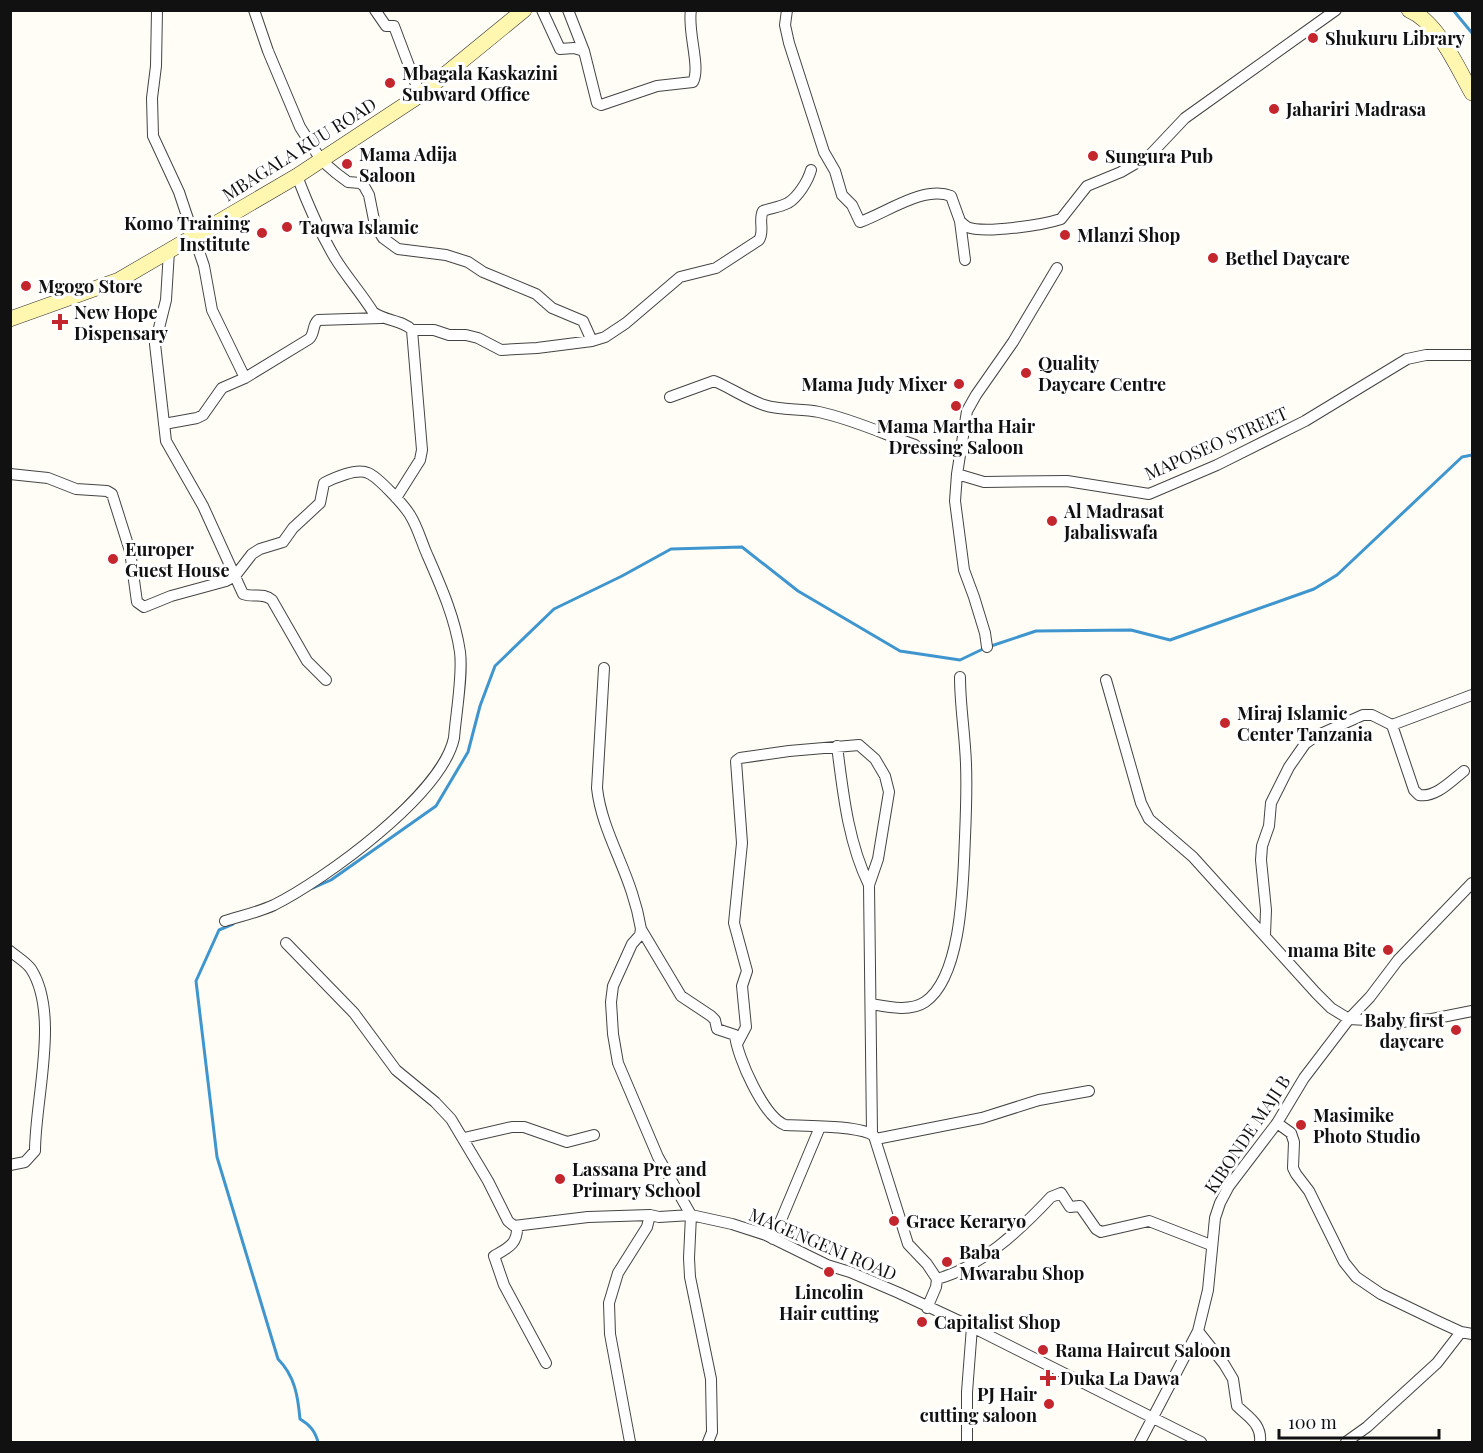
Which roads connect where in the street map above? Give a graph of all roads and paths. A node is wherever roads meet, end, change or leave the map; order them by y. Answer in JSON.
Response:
{"nodes":[{"id":1,"x":157,"y":10,"type":"edge"},
{"id":2,"x":254,"y":10,"type":"edge"},
{"id":3,"x":375,"y":10,"type":"edge"},
{"id":4,"x":524,"y":10,"type":"edge"},
{"id":5,"x":542,"y":10,"type":"edge"},
{"id":6,"x":568,"y":10,"type":"edge"},
{"id":7,"x":691,"y":10,"type":"edge"},
{"id":8,"x":787,"y":10,"type":"edge"},
{"id":9,"x":1336,"y":10,"type":"edge"},
{"id":10,"x":1411,"y":11,"type":"edge"},
{"id":11,"x":584,"y":51,"type":"junction"},
{"id":12,"x":1473,"y":93,"type":"edge"},
{"id":13,"x":420,"y":95,"type":"junction"},
{"id":14,"x":321,"y":160,"type":"junction"},
{"id":15,"x":811,"y":170,"type":"dead end"},
{"id":16,"x":297,"y":176,"type":"junction"},
{"id":17,"x":960,"y":221,"type":"junction"},
{"id":18,"x":194,"y":236,"type":"junction"},
{"id":19,"x":169,"y":251,"type":"junction"},
{"id":20,"x":965,"y":260,"type":"dead end"},
{"id":21,"x":1057,"y":268,"type":"dead end"},
{"id":22,"x":381,"y":318,"type":"junction"},
{"id":23,"x":10,"y":319,"type":"edge"},
{"id":24,"x":412,"y":330,"type":"junction"},
{"id":25,"x":592,"y":340,"type":"junction"},
{"id":26,"x":1473,"y":355,"type":"edge"},
{"id":27,"x":244,"y":378,"type":"junction"},
{"id":28,"x":670,"y":397,"type":"dead end"},
{"id":29,"x":164,"y":424,"type":"junction"},
{"id":30,"x":915,"y":445,"type":"dead end"},
{"id":31,"x":10,"y":474,"type":"edge"},
{"id":32,"x":957,"y":474,"type":"junction"},
{"id":33,"x":396,"y":498,"type":"junction"},
{"id":34,"x":235,"y":576,"type":"junction"},
{"id":35,"x":987,"y":647,"type":"dead end"},
{"id":36,"x":604,"y":668,"type":"dead end"},
{"id":37,"x":960,"y":677,"type":"dead end"},
{"id":38,"x":326,"y":680,"type":"dead end"},
{"id":39,"x":1106,"y":680,"type":"dead end"},
{"id":40,"x":1473,"y":695,"type":"edge"},
{"id":41,"x":1392,"y":725,"type":"junction"},
{"id":42,"x":837,"y":746,"type":"junction"},
{"id":43,"x":1464,"y":771,"type":"dead end"},
{"id":44,"x":1473,"y":883,"type":"edge"},
{"id":45,"x":869,"y":885,"type":"junction"},
{"id":46,"x":225,"y":921,"type":"dead end"},
{"id":47,"x":641,"y":929,"type":"junction"},
{"id":48,"x":1265,"y":935,"type":"junction"},
{"id":49,"x":286,"y":943,"type":"dead end"},
{"id":50,"x":10,"y":951,"type":"edge"},
{"id":51,"x":871,"y":1004,"type":"junction"},
{"id":52,"x":1473,"y":1011,"type":"edge"},
{"id":53,"x":1349,"y":1019,"type":"junction"},
{"id":54,"x":737,"y":1044,"type":"junction"},
{"id":55,"x":1089,"y":1091,"type":"dead end"},
{"id":56,"x":1277,"y":1123,"type":"junction"},
{"id":57,"x":820,"y":1127,"type":"junction"},
{"id":58,"x":594,"y":1135,"type":"dead end"},
{"id":59,"x":874,"y":1136,"type":"junction"},
{"id":60,"x":464,"y":1138,"type":"junction"},
{"id":61,"x":10,"y":1166,"type":"edge"},
{"id":62,"x":650,"y":1215,"type":"junction"},
{"id":63,"x":691,"y":1215,"type":"junction"},
{"id":64,"x":517,"y":1226,"type":"junction"},
{"id":65,"x":773,"y":1239,"type":"junction"},
{"id":66,"x":1211,"y":1245,"type":"junction"},
{"id":67,"x":936,"y":1279,"type":"junction"},
{"id":68,"x":927,"y":1308,"type":"junction"},
{"id":69,"x":972,"y":1327,"type":"junction"},
{"id":70,"x":1198,"y":1331,"type":"junction"},
{"id":71,"x":1467,"y":1333,"type":"edge"},
{"id":72,"x":546,"y":1363,"type":"dead end"},
{"id":73,"x":1152,"y":1419,"type":"junction"},
{"id":74,"x":630,"y":1443,"type":"edge"},
{"id":75,"x":708,"y":1443,"type":"edge"},
{"id":76,"x":967,"y":1443,"type":"edge"},
{"id":77,"x":1140,"y":1443,"type":"edge"},
{"id":78,"x":1201,"y":1443,"type":"edge"},
{"id":79,"x":1260,"y":1443,"type":"edge"},
{"id":80,"x":1346,"y":1443,"type":"edge"}],
"edges":[{"from":1,"to":18,"type":"street"},
{"from":2,"to":14,"type":"street"},
{"from":3,"to":13,"type":"street"},
{"from":4,"to":13,"type":"street","name":"MBAGALA KUU ROAD"},
{"from":5,"to":11,"type":"street"},
{"from":6,"to":11,"type":"street"},
{"from":7,"to":11,"type":"street"},
{"from":8,"to":17,"type":"street"},
{"from":9,"to":17,"type":"street"},
{"from":10,"to":12,"type":"street"},
{"from":13,"to":14,"type":"street","name":"MBAGALA KUU ROAD"},
{"from":14,"to":16,"type":"street","name":"MBAGALA KUU ROAD"},
{"from":14,"to":25,"type":"street"},
{"from":15,"to":25,"type":"street"},
{"from":16,"to":18,"type":"street","name":"MBAGALA KUU ROAD"},
{"from":16,"to":22,"type":"street"},
{"from":17,"to":20,"type":"street"},
{"from":18,"to":19,"type":"street","name":"MBAGALA KUU ROAD"},
{"from":18,"to":27,"type":"street"},
{"from":19,"to":23,"type":"street","name":"MBAGALA KUU ROAD"},
{"from":19,"to":29,"type":"street"},
{"from":21,"to":32,"type":"street"},
{"from":22,"to":24,"type":"street"},
{"from":22,"to":27,"type":"street"},
{"from":24,"to":25,"type":"street"},
{"from":24,"to":33,"type":"street"},
{"from":26,"to":32,"type":"street","name":"MAPOSEO STREET"},
{"from":27,"to":29,"type":"street"},
{"from":28,"to":30,"type":"street"},
{"from":29,"to":34,"type":"street"},
{"from":31,"to":34,"type":"street"},
{"from":32,"to":35,"type":"street"},
{"from":33,"to":34,"type":"street"},
{"from":33,"to":46,"type":"street"},
{"from":34,"to":38,"type":"street"},
{"from":36,"to":47,"type":"street"},
{"from":37,"to":51,"type":"street"},
{"from":39,"to":48,"type":"street"},
{"from":40,"to":41,"type":"street"},
{"from":41,"to":43,"type":"street"},
{"from":41,"to":48,"type":"street"},
{"from":42,"to":45,"type":"street"},
{"from":42,"to":45,"type":"street"},
{"from":42,"to":54,"type":"street"},
{"from":44,"to":53,"type":"street","name":"KIBONDE MAJI B"},
{"from":45,"to":51,"type":"street"},
{"from":47,"to":54,"type":"street"},
{"from":47,"to":63,"type":"street"},
{"from":48,"to":53,"type":"street"},
{"from":49,"to":60,"type":"street"},
{"from":50,"to":61,"type":"street"},
{"from":51,"to":59,"type":"street"},
{"from":52,"to":53,"type":"street"},
{"from":53,"to":56,"type":"street","name":"KIBONDE MAJI B"},
{"from":54,"to":57,"type":"street"},
{"from":55,"to":59,"type":"street"},
{"from":56,"to":66,"type":"street","name":"KIBONDE MAJI B"},
{"from":56,"to":71,"type":"street"},
{"from":57,"to":59,"type":"street"},
{"from":57,"to":65,"type":"street"},
{"from":58,"to":60,"type":"street"},
{"from":59,"to":67,"type":"street"},
{"from":60,"to":64,"type":"street"},
{"from":62,"to":63,"type":"street","name":"MAGENGENI ROAD"},
{"from":62,"to":64,"type":"street","name":"MAGENGENI ROAD"},
{"from":62,"to":74,"type":"street"},
{"from":63,"to":65,"type":"street","name":"MAGENGENI ROAD"},
{"from":63,"to":75,"type":"street"},
{"from":64,"to":72,"type":"street"},
{"from":65,"to":68,"type":"street","name":"MAGENGENI ROAD"},
{"from":66,"to":67,"type":"street"},
{"from":66,"to":70,"type":"street","name":"KIBONDE MAJI B"},
{"from":67,"to":68,"type":"street"},
{"from":68,"to":69,"type":"street","name":"MAGENGENI ROAD"},
{"from":69,"to":73,"type":"street","name":"MAGENGENI ROAD"},
{"from":69,"to":76,"type":"street"},
{"from":70,"to":73,"type":"street","name":"KIBONDE MAJI B"},
{"from":70,"to":79,"type":"street"},
{"from":71,"to":80,"type":"street"},
{"from":73,"to":77,"type":"street","name":"KIBONDE MAJI B"},
{"from":73,"to":78,"type":"street","name":"MAGENGENI ROAD"}]}
